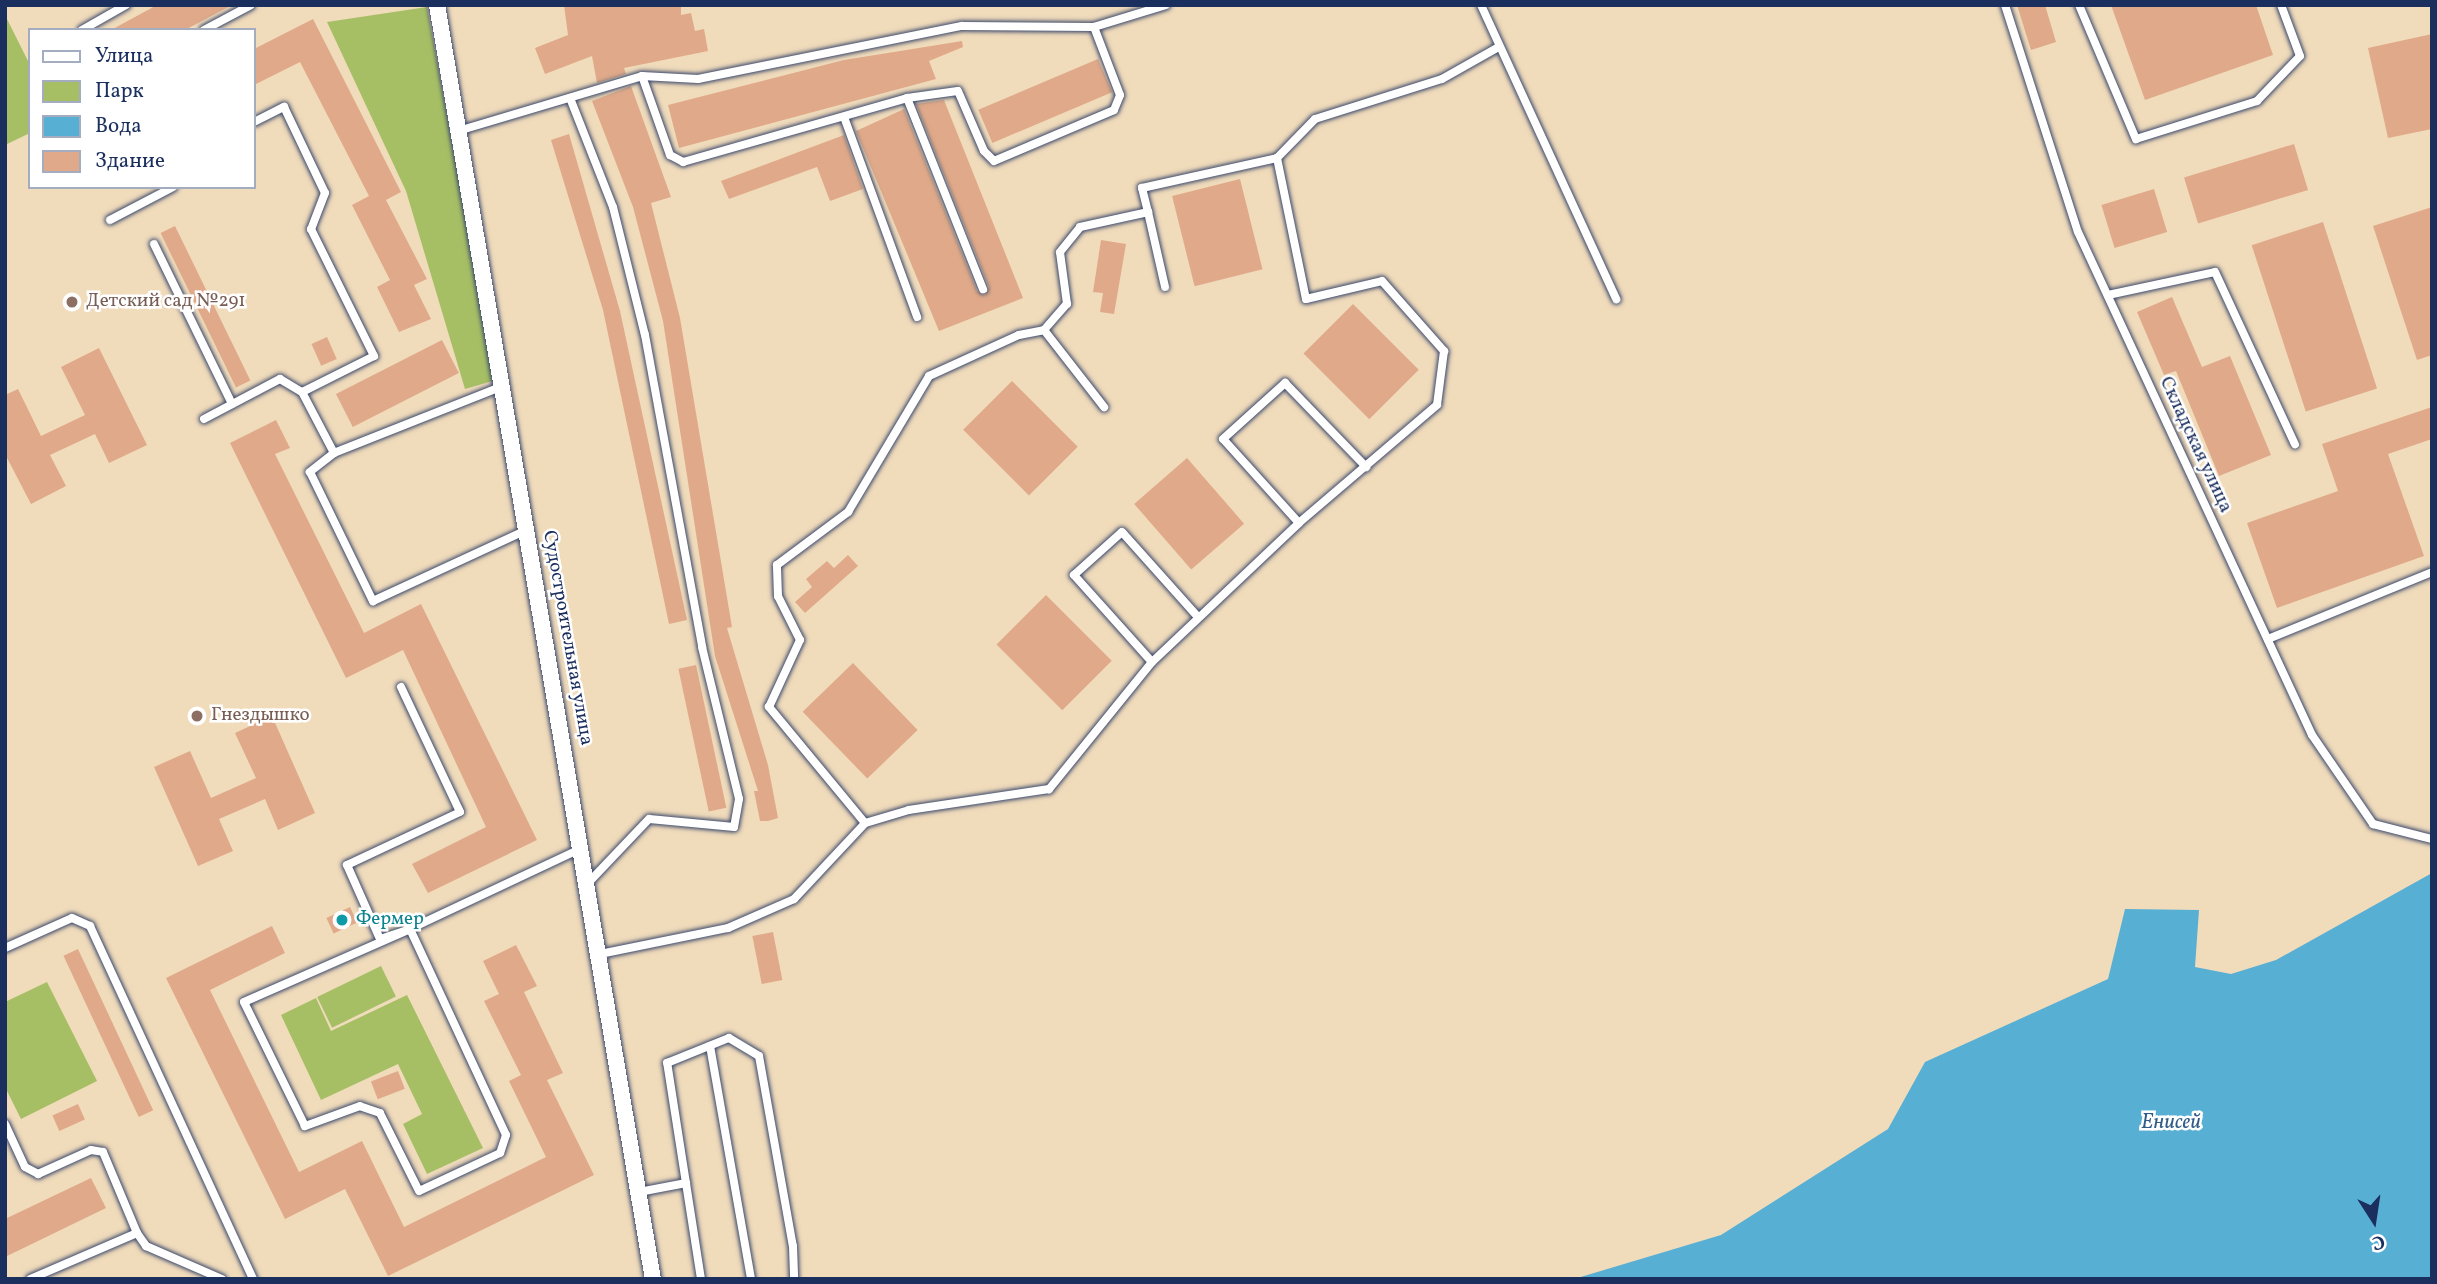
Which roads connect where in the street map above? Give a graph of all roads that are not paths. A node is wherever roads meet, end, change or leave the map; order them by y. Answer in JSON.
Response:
{"nodes":[{"id":1,"x":126,"y":5,"type":"edge"},
{"id":2,"x":251,"y":5,"type":"edge"},
{"id":3,"x":437,"y":5,"type":"edge"},
{"id":4,"x":1166,"y":5,"type":"edge"},
{"id":5,"x":1480,"y":5,"type":"edge"},
{"id":6,"x":2004,"y":5,"type":"edge"},
{"id":7,"x":2079,"y":5,"type":"edge"},
{"id":8,"x":2281,"y":5,"type":"edge"},
{"id":9,"x":1094,"y":27,"type":"junction"},
{"id":10,"x":86,"y":28,"type":"edge"},
{"id":11,"x":208,"y":28,"type":"edge"},
{"id":12,"x":1497,"y":48,"type":"junction"},
{"id":13,"x":642,"y":76,"type":"junction"},
{"id":14,"x":570,"y":99,"type":"junction"},
{"id":15,"x":907,"y":99,"type":"junction"},
{"id":16,"x":844,"y":117,"type":"junction"},
{"id":17,"x":256,"y":121,"type":"edge"},
{"id":18,"x":458,"y":131,"type":"junction"},
{"id":19,"x":1277,"y":158,"type":"junction"},
{"id":20,"x":169,"y":189,"type":"edge"},
{"id":21,"x":1148,"y":212,"type":"junction"},
{"id":22,"x":110,"y":220,"type":"dead end"},
{"id":23,"x":154,"y":244,"type":"dead end"},
{"id":24,"x":1165,"y":287,"type":"dead end"},
{"id":25,"x":983,"y":289,"type":"dead end"},
{"id":26,"x":2108,"y":295,"type":"junction"},
{"id":27,"x":1616,"y":299,"type":"dead end"},
{"id":28,"x":918,"y":317,"type":"dead end"},
{"id":29,"x":1044,"y":330,"type":"junction"},
{"id":30,"x":503,"y":386,"type":"junction"},
{"id":31,"x":302,"y":392,"type":"junction"},
{"id":32,"x":232,"y":404,"type":"junction"},
{"id":33,"x":1104,"y":407,"type":"dead end"},
{"id":34,"x":204,"y":419,"type":"dead end"},
{"id":35,"x":2295,"y":444,"type":"dead end"},
{"id":36,"x":334,"y":453,"type":"junction"},
{"id":37,"x":1366,"y":467,"type":"junction"},
{"id":38,"x":1299,"y":523,"type":"junction"},
{"id":39,"x":527,"y":530,"type":"junction"},
{"id":40,"x":2432,"y":572,"type":"edge"},
{"id":41,"x":1199,"y":617,"type":"junction"},
{"id":42,"x":2268,"y":639,"type":"junction"},
{"id":43,"x":1152,"y":662,"type":"junction"},
{"id":44,"x":401,"y":687,"type":"dead end"},
{"id":45,"x":865,"y":823,"type":"junction"},
{"id":46,"x":2432,"y":839,"type":"edge"},
{"id":47,"x":582,"y":848,"type":"junction"},
{"id":48,"x":588,"y":883,"type":"junction"},
{"id":49,"x":410,"y":929,"type":"junction"},
{"id":50,"x":380,"y":939,"type":"junction"},
{"id":51,"x":5,"y":948,"type":"edge"},
{"id":52,"x":600,"y":954,"type":"junction"},
{"id":53,"x":710,"y":1046,"type":"junction"},
{"id":54,"x":5,"y":1124,"type":"edge"},
{"id":55,"x":686,"y":1183,"type":"junction"},
{"id":56,"x":639,"y":1192,"type":"junction"},
{"id":57,"x":137,"y":1233,"type":"junction"},
{"id":58,"x":30,"y":1279,"type":"edge"},
{"id":59,"x":222,"y":1279,"type":"edge"},
{"id":60,"x":253,"y":1279,"type":"edge"},
{"id":61,"x":653,"y":1279,"type":"edge"},
{"id":62,"x":701,"y":1279,"type":"edge"},
{"id":63,"x":751,"y":1279,"type":"edge"},
{"id":64,"x":794,"y":1279,"type":"edge"}],
"edges":[{"from":1,"to":10,"type":"lane"},
{"from":2,"to":11,"type":"lane"},
{"from":3,"to":18,"type":"street","name":"Судостроительная улица"},
{"from":4,"to":9,"type":"lane"},
{"from":5,"to":12,"type":"lane"},
{"from":6,"to":26,"type":"lane","name":"Складская улица"},
{"from":7,"to":8,"type":"lane"},
{"from":9,"to":13,"type":"lane"},
{"from":9,"to":15,"type":"lane"},
{"from":12,"to":19,"type":"lane"},
{"from":12,"to":27,"type":"lane"},
{"from":13,"to":14,"type":"lane"},
{"from":13,"to":16,"type":"lane"},
{"from":14,"to":18,"type":"lane"},
{"from":14,"to":48,"type":"lane"},
{"from":15,"to":16,"type":"lane"},
{"from":15,"to":25,"type":"lane"},
{"from":16,"to":28,"type":"lane"},
{"from":17,"to":31,"type":"lane"},
{"from":18,"to":30,"type":"street","name":"Судостроительная улица"},
{"from":19,"to":21,"type":"lane"},
{"from":19,"to":37,"type":"lane"},
{"from":20,"to":22,"type":"lane"},
{"from":21,"to":24,"type":"lane"},
{"from":21,"to":29,"type":"lane"},
{"from":23,"to":32,"type":"lane"},
{"from":26,"to":35,"type":"lane"},
{"from":26,"to":42,"type":"lane","name":"Складская улица"},
{"from":29,"to":33,"type":"lane"},
{"from":29,"to":45,"type":"lane"},
{"from":30,"to":36,"type":"lane"},
{"from":30,"to":39,"type":"street","name":"Судостроительная улица"},
{"from":31,"to":32,"type":"lane"},
{"from":31,"to":36,"type":"lane"},
{"from":32,"to":34,"type":"lane"},
{"from":36,"to":39,"type":"lane"},
{"from":37,"to":38,"type":"lane"},
{"from":37,"to":38,"type":"lane"},
{"from":38,"to":41,"type":"lane"},
{"from":39,"to":47,"type":"street","name":"Судостроительная улица"},
{"from":40,"to":42,"type":"lane"},
{"from":41,"to":43,"type":"lane"},
{"from":41,"to":43,"type":"lane"},
{"from":42,"to":46,"type":"lane","name":"Складская улица"},
{"from":43,"to":45,"type":"lane"},
{"from":44,"to":50,"type":"lane"},
{"from":45,"to":52,"type":"lane"},
{"from":47,"to":48,"type":"street","name":"Судостроительная улица"},
{"from":47,"to":49,"type":"lane"},
{"from":48,"to":52,"type":"street","name":"Судостроительная улица"},
{"from":49,"to":50,"type":"lane"},
{"from":49,"to":50,"type":"lane"},
{"from":51,"to":60,"type":"lane"},
{"from":52,"to":56,"type":"street","name":"Судостроительная улица"},
{"from":53,"to":55,"type":"lane"},
{"from":53,"to":63,"type":"lane"},
{"from":53,"to":64,"type":"lane"},
{"from":54,"to":57,"type":"lane"},
{"from":55,"to":56,"type":"lane"},
{"from":55,"to":62,"type":"lane"},
{"from":56,"to":61,"type":"street","name":"Судостроительная улица"},
{"from":57,"to":58,"type":"lane"},
{"from":57,"to":59,"type":"lane"}]}
